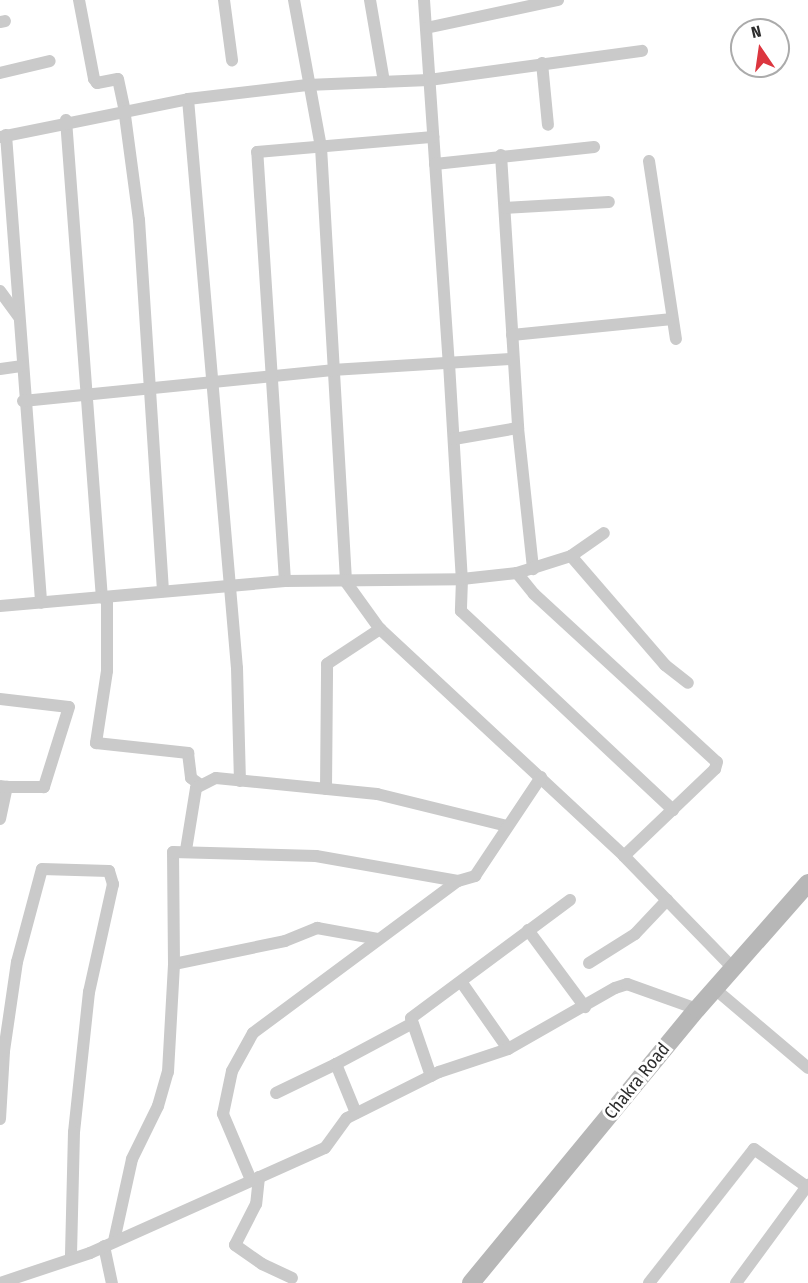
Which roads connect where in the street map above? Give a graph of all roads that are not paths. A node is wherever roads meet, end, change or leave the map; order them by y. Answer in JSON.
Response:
{"nodes":[{"id":1,"x":224,"y":0,"type":"edge"},
{"id":2,"x":294,"y":0,"type":"edge"},
{"id":3,"x":370,"y":0,"type":"edge"},
{"id":4,"x":424,"y":0,"type":"edge"},
{"id":5,"x":558,"y":0,"type":"edge"},
{"id":6,"x":83,"y":1,"type":"edge"},
{"id":7,"x":426,"y":28,"type":"junction"},
{"id":8,"x":642,"y":51,"type":"dead end"},
{"id":9,"x":232,"y":60,"type":"dead end"},
{"id":10,"x":50,"y":61,"type":"dead end"},
{"id":11,"x":542,"y":63,"type":"junction"},
{"id":12,"x":0,"y":73,"type":"edge"},
{"id":13,"x":429,"y":80,"type":"junction"},
{"id":14,"x":384,"y":82,"type":"junction"},
{"id":15,"x":307,"y":85,"type":"junction"},
{"id":16,"x":188,"y":99,"type":"junction"},
{"id":17,"x":124,"y":108,"type":"junction"},
{"id":18,"x":66,"y":120,"type":"junction"},
{"id":19,"x":548,"y":125,"type":"dead end"},
{"id":20,"x":3,"y":136,"type":"edge"},
{"id":21,"x":433,"y":137,"type":"junction"},
{"id":22,"x":321,"y":147,"type":"junction"},
{"id":23,"x":594,"y":147,"type":"dead end"},
{"id":24,"x":501,"y":155,"type":"junction"},
{"id":25,"x":649,"y":161,"type":"dead end"},
{"id":26,"x":435,"y":164,"type":"junction"},
{"id":27,"x":609,"y":202,"type":"dead end"},
{"id":28,"x":505,"y":208,"type":"junction"},
{"id":29,"x":0,"y":291,"type":"edge"},
{"id":30,"x":18,"y":316,"type":"junction"},
{"id":31,"x":672,"y":319,"type":"junction"},
{"id":32,"x":512,"y":335,"type":"junction"},
{"id":33,"x":676,"y":339,"type":"dead end"},
{"id":34,"x":513,"y":359,"type":"junction"},
{"id":35,"x":449,"y":363,"type":"junction"},
{"id":36,"x":21,"y":366,"type":"junction"},
{"id":37,"x":0,"y":369,"type":"edge"},
{"id":38,"x":332,"y":370,"type":"junction"},
{"id":39,"x":270,"y":376,"type":"junction"},
{"id":40,"x":210,"y":382,"type":"junction"},
{"id":41,"x":151,"y":388,"type":"junction"},
{"id":42,"x":89,"y":394,"type":"junction"},
{"id":43,"x":23,"y":401,"type":"junction"},
{"id":44,"x":518,"y":428,"type":"junction"},
{"id":45,"x":454,"y":439,"type":"junction"},
{"id":46,"x":604,"y":533,"type":"dead end"},
{"id":47,"x":571,"y":556,"type":"junction"},
{"id":48,"x":533,"y":569,"type":"junction"},
{"id":49,"x":517,"y":573,"type":"junction"},
{"id":50,"x":462,"y":579,"type":"junction"},
{"id":51,"x":285,"y":580,"type":"junction"},
{"id":52,"x":346,"y":582,"type":"junction"},
{"id":53,"x":228,"y":585,"type":"junction"},
{"id":54,"x":163,"y":591,"type":"junction"},
{"id":55,"x":105,"y":597,"type":"junction"},
{"id":56,"x":41,"y":603,"type":"junction"},
{"id":57,"x":0,"y":606,"type":"edge"},
{"id":58,"x":380,"y":629,"type":"junction"},
{"id":59,"x":688,"y":683,"type":"dead end"},
{"id":60,"x":0,"y":699,"type":"edge"},
{"id":61,"x":541,"y":777,"type":"junction"},
{"id":62,"x":240,"y":781,"type":"junction"},
{"id":63,"x":198,"y":783,"type":"junction"},
{"id":64,"x":4,"y":786,"type":"edge"},
{"id":65,"x":326,"y":789,"type":"junction"},
{"id":66,"x":673,"y":810,"type":"junction"},
{"id":67,"x":0,"y":819,"type":"edge"},
{"id":68,"x":507,"y":826,"type":"junction"},
{"id":69,"x":186,"y":850,"type":"junction"},
{"id":70,"x":624,"y":856,"type":"junction"},
{"id":71,"x":458,"y":881,"type":"junction"},
{"id":72,"x":808,"y":883,"type":"edge"},
{"id":73,"x":570,"y":900,"type":"dead end"},
{"id":74,"x":667,"y":900,"type":"junction"},
{"id":75,"x":528,"y":930,"type":"junction"},
{"id":76,"x":379,"y":939,"type":"junction"},
{"id":77,"x":589,"y":963,"type":"dead end"},
{"id":78,"x":174,"y":964,"type":"junction"},
{"id":79,"x":734,"y":969,"type":"junction"},
{"id":80,"x":462,"y":983,"type":"junction"},
{"id":81,"x":715,"y":989,"type":"junction"},
{"id":82,"x":585,"y":1007,"type":"junction"},
{"id":83,"x":697,"y":1009,"type":"junction"},
{"id":84,"x":411,"y":1024,"type":"junction"},
{"id":85,"x":508,"y":1049,"type":"junction"},
{"id":86,"x":336,"y":1064,"type":"junction"},
{"id":87,"x":808,"y":1068,"type":"edge"},
{"id":88,"x":431,"y":1076,"type":"junction"},
{"id":89,"x":276,"y":1093,"type":"dead end"},
{"id":90,"x":357,"y":1113,"type":"junction"},
{"id":91,"x":0,"y":1119,"type":"edge"},
{"id":92,"x":255,"y":1178,"type":"junction"},
{"id":93,"x":807,"y":1186,"type":"edge"},
{"id":94,"x":109,"y":1243,"type":"junction"},
{"id":95,"x":71,"y":1257,"type":"junction"},
{"id":96,"x":292,"y":1278,"type":"dead end"},
{"id":97,"x":0,"y":1283,"type":"edge"},
{"id":98,"x":112,"y":1283,"type":"edge"},
{"id":99,"x":471,"y":1283,"type":"edge"},
{"id":100,"x":649,"y":1283,"type":"edge"},
{"id":101,"x":736,"y":1283,"type":"edge"}],
"edges":[{"from":1,"to":9,"type":"street"},
{"from":2,"to":15,"type":"street"},
{"from":3,"to":14,"type":"street"},
{"from":4,"to":7,"type":"street"},
{"from":5,"to":7,"type":"street"},
{"from":6,"to":17,"type":"street"},
{"from":7,"to":13,"type":"street"},
{"from":8,"to":11,"type":"street"},
{"from":10,"to":12,"type":"street"},
{"from":11,"to":13,"type":"street"},
{"from":11,"to":19,"type":"street"},
{"from":13,"to":14,"type":"street"},
{"from":13,"to":21,"type":"street"},
{"from":14,"to":15,"type":"street"},
{"from":15,"to":16,"type":"street"},
{"from":15,"to":22,"type":"street"},
{"from":16,"to":17,"type":"street"},
{"from":16,"to":40,"type":"street"},
{"from":17,"to":18,"type":"street"},
{"from":17,"to":41,"type":"street"},
{"from":18,"to":20,"type":"street"},
{"from":18,"to":42,"type":"street"},
{"from":20,"to":30,"type":"street"},
{"from":21,"to":22,"type":"street"},
{"from":21,"to":26,"type":"street"},
{"from":22,"to":38,"type":"street"},
{"from":22,"to":39,"type":"street"},
{"from":23,"to":24,"type":"street"},
{"from":24,"to":26,"type":"street"},
{"from":24,"to":28,"type":"street"},
{"from":25,"to":31,"type":"street"},
{"from":26,"to":35,"type":"street"},
{"from":27,"to":28,"type":"street"},
{"from":28,"to":32,"type":"street"},
{"from":29,"to":30,"type":"street"},
{"from":30,"to":36,"type":"street"},
{"from":31,"to":32,"type":"street"},
{"from":31,"to":33,"type":"street"},
{"from":32,"to":34,"type":"street"},
{"from":34,"to":35,"type":"street"},
{"from":34,"to":44,"type":"street"},
{"from":35,"to":38,"type":"street"},
{"from":35,"to":45,"type":"street"},
{"from":36,"to":37,"type":"street"},
{"from":36,"to":43,"type":"street"},
{"from":38,"to":39,"type":"street"},
{"from":38,"to":52,"type":"street"},
{"from":39,"to":40,"type":"street"},
{"from":39,"to":51,"type":"street"},
{"from":40,"to":41,"type":"street"},
{"from":40,"to":53,"type":"street"},
{"from":41,"to":42,"type":"street"},
{"from":41,"to":54,"type":"street"},
{"from":42,"to":43,"type":"street"},
{"from":42,"to":55,"type":"street"},
{"from":43,"to":56,"type":"street"},
{"from":44,"to":45,"type":"street"},
{"from":44,"to":48,"type":"street"},
{"from":45,"to":50,"type":"street"},
{"from":46,"to":47,"type":"street"},
{"from":47,"to":48,"type":"street"},
{"from":47,"to":59,"type":"street"},
{"from":48,"to":49,"type":"street"},
{"from":49,"to":50,"type":"street"},
{"from":49,"to":66,"type":"street"},
{"from":50,"to":52,"type":"street"},
{"from":50,"to":66,"type":"street"},
{"from":51,"to":52,"type":"street"},
{"from":51,"to":53,"type":"street"},
{"from":52,"to":58,"type":"street"},
{"from":53,"to":54,"type":"street"},
{"from":53,"to":62,"type":"street"},
{"from":54,"to":55,"type":"street"},
{"from":55,"to":56,"type":"street"},
{"from":55,"to":63,"type":"street"},
{"from":56,"to":57,"type":"street"},
{"from":58,"to":61,"type":"street"},
{"from":58,"to":65,"type":"street"},
{"from":60,"to":64,"type":"street"},
{"from":61,"to":68,"type":"street"},
{"from":61,"to":70,"type":"street"},
{"from":62,"to":63,"type":"street"},
{"from":62,"to":65,"type":"street"},
{"from":63,"to":69,"type":"street"},
{"from":64,"to":67,"type":"street"},
{"from":65,"to":68,"type":"street"},
{"from":66,"to":70,"type":"street"},
{"from":68,"to":71,"type":"street"},
{"from":69,"to":71,"type":"street"},
{"from":69,"to":78,"type":"street"},
{"from":70,"to":74,"type":"street"},
{"from":71,"to":76,"type":"street"},
{"from":72,"to":79,"type":"main road","name":"Chakra Road"},
{"from":73,"to":75,"type":"street"},
{"from":74,"to":77,"type":"street"},
{"from":74,"to":79,"type":"street"},
{"from":75,"to":80,"type":"street"},
{"from":75,"to":82,"type":"street"},
{"from":76,"to":78,"type":"street"},
{"from":76,"to":92,"type":"street"},
{"from":78,"to":94,"type":"street"},
{"from":79,"to":81,"type":"main road","name":"Chakra Road"},
{"from":80,"to":84,"type":"street"},
{"from":80,"to":85,"type":"street"},
{"from":81,"to":83,"type":"main road","name":"Chakra Road"},
{"from":81,"to":87,"type":"street"},
{"from":82,"to":83,"type":"street"},
{"from":82,"to":85,"type":"street"},
{"from":83,"to":99,"type":"main road","name":"Chakra Road"},
{"from":84,"to":86,"type":"street"},
{"from":84,"to":88,"type":"street"},
{"from":85,"to":88,"type":"street"},
{"from":86,"to":89,"type":"street"},
{"from":86,"to":90,"type":"street"},
{"from":88,"to":90,"type":"street"},
{"from":90,"to":92,"type":"street"},
{"from":91,"to":95,"type":"street"},
{"from":92,"to":94,"type":"street"},
{"from":92,"to":96,"type":"street"},
{"from":93,"to":100,"type":"street"},
{"from":93,"to":101,"type":"street"},
{"from":94,"to":95,"type":"street"},
{"from":94,"to":98,"type":"street"},
{"from":95,"to":97,"type":"street"}]}
